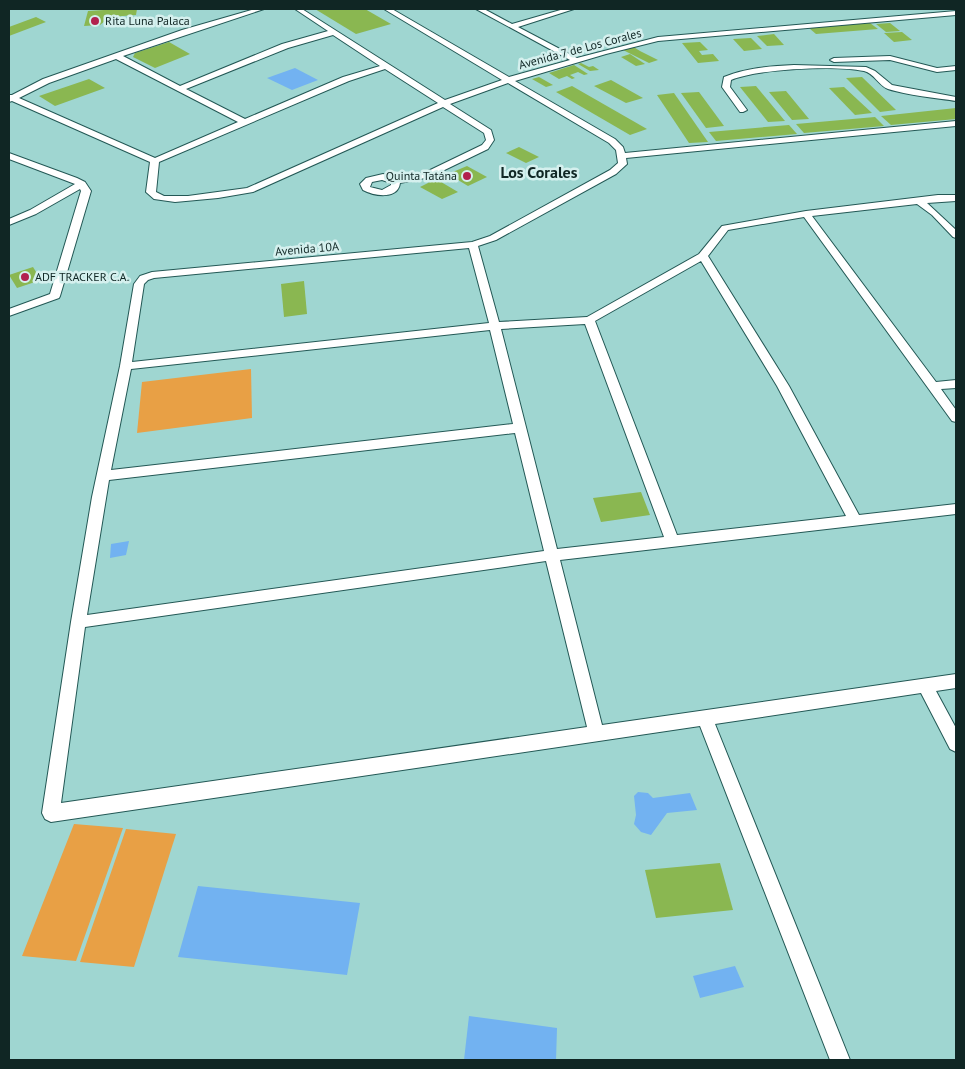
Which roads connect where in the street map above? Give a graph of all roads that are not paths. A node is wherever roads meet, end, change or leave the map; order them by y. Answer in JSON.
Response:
{"nodes":[{"id":1,"x":261,"y":9,"type":"edge"},
{"id":2,"x":298,"y":9,"type":"edge"},
{"id":3,"x":386,"y":9,"type":"edge"},
{"id":4,"x":479,"y":9,"type":"edge"},
{"id":5,"x":571,"y":9,"type":"edge"},
{"id":6,"x":956,"y":13,"type":"edge"},
{"id":7,"x":512,"y":26,"type":"junction"},
{"id":8,"x":334,"y":32,"type":"junction"},
{"id":9,"x":117,"y":56,"type":"junction"},
{"id":10,"x":576,"y":60,"type":"junction"},
{"id":11,"x":387,"y":66,"type":"junction"},
{"id":12,"x":812,"y":68,"type":"junction"},
{"id":13,"x":956,"y":68,"type":"edge"},
{"id":14,"x":509,"y":80,"type":"junction"},
{"id":15,"x":178,"y":89,"type":"junction"},
{"id":16,"x":10,"y":98,"type":"edge"},
{"id":17,"x":956,"y":99,"type":"edge"},
{"id":18,"x":445,"y":103,"type":"junction"},
{"id":19,"x":743,"y":110,"type":"dead end"},
{"id":20,"x":243,"y":122,"type":"junction"},
{"id":21,"x":956,"y":124,"type":"edge"},
{"id":22,"x":9,"y":156,"type":"edge"},
{"id":23,"x":622,"y":156,"type":"junction"},
{"id":24,"x":155,"y":161,"type":"junction"},
{"id":25,"x":395,"y":181,"type":"dead end"},
{"id":26,"x":82,"y":184,"type":"junction"},
{"id":27,"x":956,"y":198,"type":"edge"},
{"id":28,"x":919,"y":202,"type":"junction"},
{"id":29,"x":806,"y":214,"type":"junction"},
{"id":30,"x":9,"y":222,"type":"edge"},
{"id":31,"x":956,"y":235,"type":"edge"},
{"id":32,"x":473,"y":246,"type":"junction"},
{"id":33,"x":703,"y":256,"type":"junction"},
{"id":34,"x":144,"y":278,"type":"joint"},
{"id":35,"x":9,"y":313,"type":"edge"},
{"id":36,"x":589,"y":320,"type":"junction"},
{"id":37,"x":495,"y":326,"type":"junction"},
{"id":38,"x":126,"y":366,"type":"junction"},
{"id":39,"x":956,"y":384,"type":"edge"},
{"id":40,"x":933,"y":386,"type":"junction"},
{"id":41,"x":956,"y":418,"type":"edge"},
{"id":42,"x":520,"y":428,"type":"junction"},
{"id":43,"x":104,"y":476,"type":"junction"},
{"id":44,"x":956,"y":509,"type":"edge"},
{"id":45,"x":855,"y":520,"type":"junction"},
{"id":46,"x":672,"y":541,"type":"junction"},
{"id":47,"x":552,"y":555,"type":"junction"},
{"id":48,"x":78,"y":622,"type":"junction"},
{"id":49,"x":956,"y":681,"type":"edge"},
{"id":50,"x":925,"y":686,"type":"junction"},
{"id":51,"x":705,"y":719,"type":"junction"},
{"id":52,"x":596,"y":732,"type":"junction"},
{"id":53,"x":956,"y":744,"type":"edge"},
{"id":54,"x":840,"y":1060,"type":"edge"}],
"edges":[{"from":1,"to":9,"type":"street"},
{"from":2,"to":8,"type":"street"},
{"from":3,"to":14,"type":"street"},
{"from":4,"to":7,"type":"street"},
{"from":5,"to":7,"type":"street"},
{"from":6,"to":10,"type":"street","name":"Avenida 7 de Los Corales"},
{"from":7,"to":10,"type":"street"},
{"from":8,"to":11,"type":"street"},
{"from":8,"to":15,"type":"street"},
{"from":9,"to":15,"type":"street"},
{"from":9,"to":16,"type":"street"},
{"from":10,"to":14,"type":"street","name":"Avenida 7 de Los Corales"},
{"from":11,"to":18,"type":"street"},
{"from":11,"to":20,"type":"street"},
{"from":12,"to":13,"type":"street"},
{"from":12,"to":17,"type":"street"},
{"from":12,"to":19,"type":"street"},
{"from":14,"to":18,"type":"street","name":"Avenida 7 de Los Corales"},
{"from":14,"to":23,"type":"street"},
{"from":15,"to":20,"type":"street"},
{"from":16,"to":24,"type":"street"},
{"from":18,"to":24,"type":"street","name":"Avenida 7 de Los Corales"},
{"from":18,"to":25,"type":"street"},
{"from":20,"to":24,"type":"street"},
{"from":21,"to":23,"type":"street"},
{"from":22,"to":26,"type":"street"},
{"from":23,"to":32,"type":"street"},
{"from":26,"to":30,"type":"street"},
{"from":26,"to":35,"type":"street"},
{"from":27,"to":28,"type":"street"},
{"from":28,"to":29,"type":"street"},
{"from":28,"to":31,"type":"street"},
{"from":29,"to":33,"type":"street"},
{"from":29,"to":40,"type":"street"},
{"from":32,"to":34,"type":"street","name":"Avenida 10A"},
{"from":32,"to":37,"type":"street"},
{"from":33,"to":36,"type":"street"},
{"from":33,"to":45,"type":"street"},
{"from":34,"to":38,"type":"street"},
{"from":36,"to":37,"type":"street"},
{"from":36,"to":46,"type":"street"},
{"from":37,"to":38,"type":"street"},
{"from":37,"to":42,"type":"street"},
{"from":38,"to":43,"type":"street"},
{"from":39,"to":40,"type":"street"},
{"from":40,"to":41,"type":"street"},
{"from":42,"to":43,"type":"street"},
{"from":42,"to":47,"type":"street"},
{"from":43,"to":48,"type":"street"},
{"from":44,"to":45,"type":"street"},
{"from":45,"to":46,"type":"street"},
{"from":46,"to":47,"type":"street"},
{"from":47,"to":48,"type":"street"},
{"from":47,"to":52,"type":"street"},
{"from":48,"to":52,"type":"street"},
{"from":49,"to":50,"type":"street"},
{"from":50,"to":51,"type":"street"},
{"from":50,"to":53,"type":"street"},
{"from":51,"to":52,"type":"street"},
{"from":51,"to":54,"type":"street"}]}
